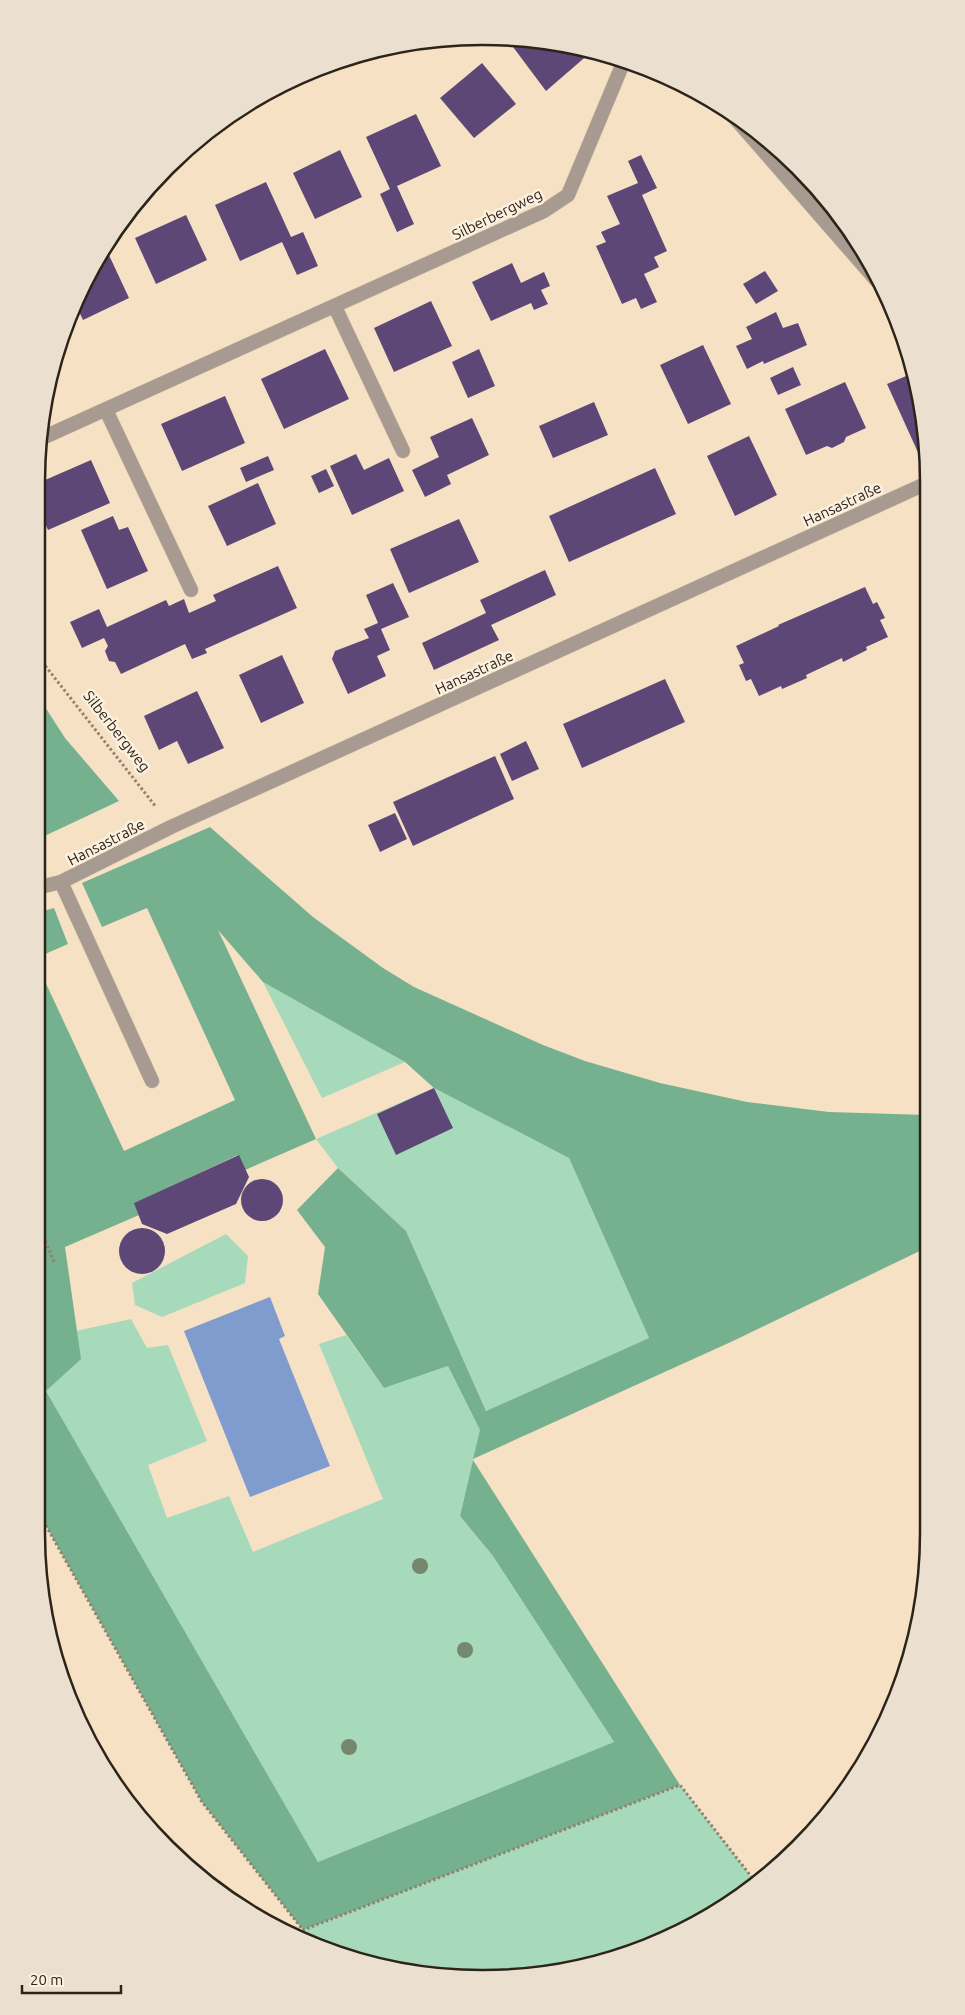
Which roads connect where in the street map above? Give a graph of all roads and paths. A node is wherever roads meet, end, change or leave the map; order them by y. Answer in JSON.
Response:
{"nodes":[{"id":1,"x":622,"y":68,"type":"edge"},
{"id":2,"x":780,"y":163,"type":"edge"},
{"id":3,"x":847,"y":240,"type":"edge"},
{"id":4,"x":335,"y":307,"type":"junction"},
{"id":5,"x":106,"y":410,"type":"junction"},
{"id":6,"x":48,"y":436,"type":"edge"},
{"id":7,"x":403,"y":451,"type":"dead end"},
{"id":8,"x":920,"y":486,"type":"edge"},
{"id":9,"x":191,"y":590,"type":"dead end"},
{"id":10,"x":45,"y":666,"type":"edge"},
{"id":11,"x":171,"y":827,"type":"junction"},
{"id":12,"x":61,"y":882,"type":"junction"},
{"id":13,"x":45,"y":886,"type":"edge"},
{"id":14,"x":152,"y":1082,"type":"dead end"},
{"id":15,"x":45,"y":1240,"type":"edge"},
{"id":16,"x":54,"y":1262,"type":"dead end"},
{"id":17,"x":45,"y":1524,"type":"edge"},
{"id":18,"x":752,"y":1877,"type":"edge"}],
"edges":[{"from":1,"to":4,"type":"street","name":"Silberbergweg"},
{"from":2,"to":3,"type":"street"},
{"from":4,"to":5,"type":"street","name":"Silberbergweg"},
{"from":4,"to":7,"type":"street"},
{"from":5,"to":6,"type":"street","name":"Silberbergweg"},
{"from":5,"to":9,"type":"street"},
{"from":8,"to":11,"type":"street","name":"Hansastraße"},
{"from":10,"to":11,"type":"path","name":"Silberbergweg"},
{"from":11,"to":12,"type":"street","name":"Hansastraße"},
{"from":12,"to":13,"type":"street","name":"Hansastraße"},
{"from":12,"to":14,"type":"street"},
{"from":15,"to":16,"type":"path"},
{"from":17,"to":18,"type":"path"}]}
